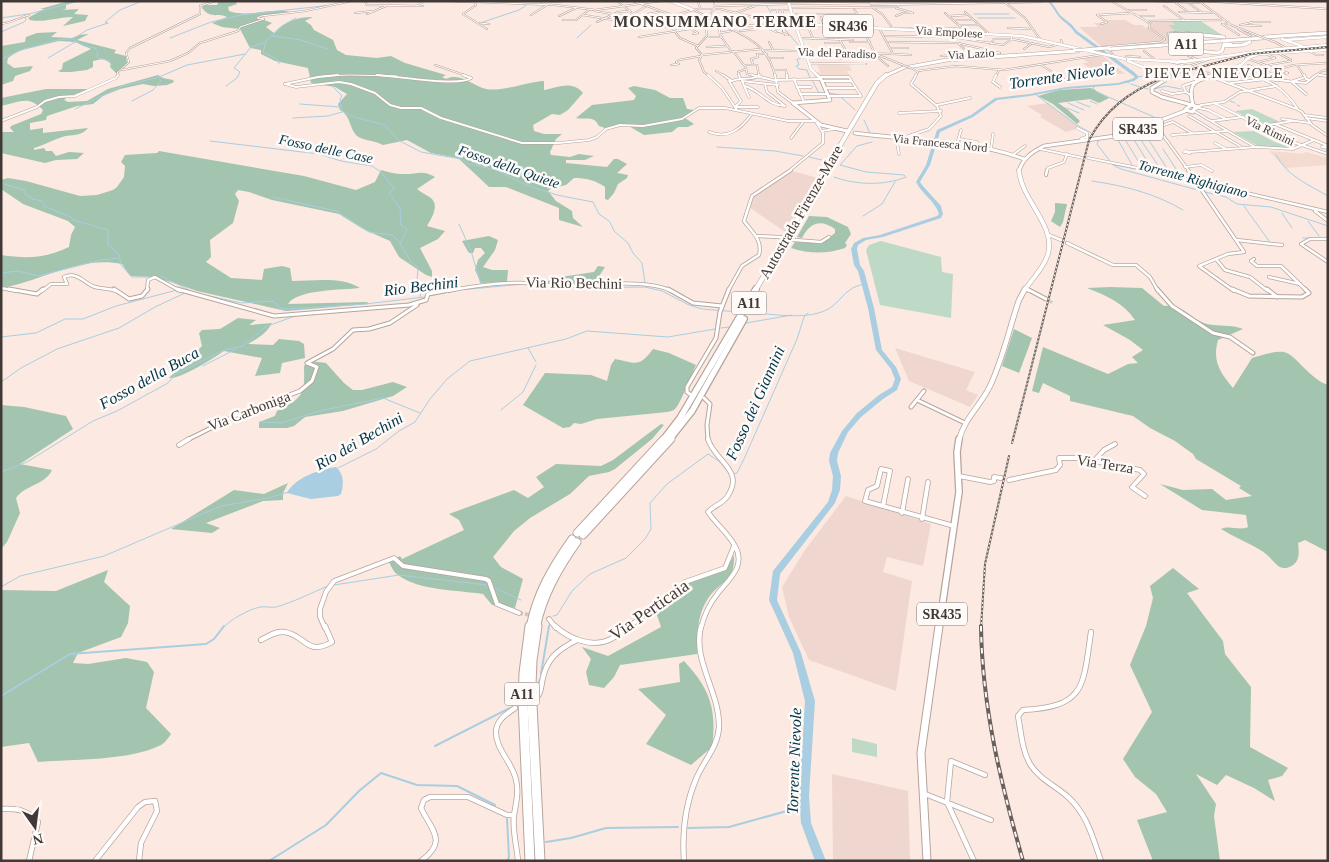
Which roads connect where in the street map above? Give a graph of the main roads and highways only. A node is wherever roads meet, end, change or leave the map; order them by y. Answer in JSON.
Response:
{"nodes":[{"id":1,"x":670,"y":1,"type":"edge"},
{"id":2,"x":788,"y":2,"type":"edge"},
{"id":3,"x":695,"y":9,"type":"road end"},
{"id":4,"x":795,"y":24,"type":"junction"},
{"id":5,"x":1328,"y":34,"type":"edge"},
{"id":6,"x":1312,"y":38,"type":"junction"},
{"id":7,"x":1267,"y":39,"type":"junction"},
{"id":8,"x":1283,"y":39,"type":"junction"},
{"id":9,"x":1228,"y":40,"type":"junction"},
{"id":10,"x":1180,"y":41,"type":"junction"},
{"id":11,"x":1250,"y":42,"type":"joint"},
{"id":12,"x":1328,"y":44,"type":"edge"},
{"id":13,"x":1150,"y":45,"type":"junction"},
{"id":14,"x":1287,"y":45,"type":"junction"},
{"id":15,"x":1312,"y":45,"type":"junction"},
{"id":16,"x":1300,"y":46,"type":"junction"},
{"id":17,"x":1123,"y":48,"type":"junction"},
{"id":18,"x":1108,"y":49,"type":"junction"},
{"id":19,"x":1268,"y":50,"type":"junction"},
{"id":20,"x":1328,"y":50,"type":"edge"},
{"id":21,"x":1214,"y":53,"type":"junction"},
{"id":22,"x":1129,"y":59,"type":"junction"},
{"id":23,"x":1195,"y":106,"type":"junction"},
{"id":24,"x":1190,"y":111,"type":"junction"},
{"id":25,"x":847,"y":131,"type":"dead end"},
{"id":26,"x":855,"y":133,"type":"dead end"},
{"id":27,"x":1024,"y":159,"type":"junction"},
{"id":28,"x":577,"y":537,"type":"junction"},
{"id":29,"x":530,"y":861,"type":"edge"},
{"id":30,"x":540,"y":861,"type":"edge"},
{"id":31,"x":927,"y":861,"type":"edge"}],
"edges":[{"from":1,"to":3,"type":"main road"},
{"from":2,"to":4,"type":"main road"},
{"from":4,"to":22,"type":"main road","name":"Via Empolese","number":"SR436"},
{"from":4,"to":25,"type":"main road"},
{"from":5,"to":6,"type":"main road"},
{"from":5,"to":7,"type":"highway","name":"Autostrada Firenze-Mare","number":"A11"},
{"from":5,"to":8,"type":"highway"},
{"from":6,"to":8,"type":"main road"},
{"from":6,"to":14,"type":"main road"},
{"from":7,"to":8,"type":"highway"},
{"from":7,"to":8,"type":"highway"},
{"from":7,"to":9,"type":"highway","name":"Autostrada Firenze-Mare","number":"A11"},
{"from":7,"to":10,"type":"highway"},
{"from":7,"to":11,"type":"highway"},
{"from":7,"to":13,"type":"highway","name":"Autostrada Firenze-Mare","number":"A11"},
{"from":7,"to":14,"type":"main road"},
{"from":7,"to":21,"type":"highway"},
{"from":8,"to":14,"type":"main road"},
{"from":9,"to":17,"type":"highway","name":"Autostrada Firenze-Mare","number":"A11"},
{"from":9,"to":21,"type":"highway"},
{"from":10,"to":13,"type":"highway"},
{"from":10,"to":21,"type":"highway","bridge":true},
{"from":11,"to":21,"type":"highway"},
{"from":12,"to":15,"type":"main road","number":"SR436"},
{"from":12,"to":16,"type":"main road","number":"SR436"},
{"from":13,"to":18,"type":"highway","name":"Autostrada Firenze-Mare","number":"A11"},
{"from":14,"to":15,"type":"main road"},
{"from":14,"to":16,"type":"main road","number":"SR436"},
{"from":14,"to":16,"type":"main road","number":"SR436"},
{"from":14,"to":19,"type":"main road","number":"SR436"},
{"from":14,"to":19,"type":"main road","number":"SR436"},
{"from":15,"to":16,"type":"main road","number":"SR436"},
{"from":17,"to":18,"type":"highway","name":"Autostrada Firenze-Mare","number":"A11"},
{"from":17,"to":21,"type":"highway"},
{"from":18,"to":28,"type":"highway","name":"Autostrada Firenze-Mare","number":"A11","bridge":true},
{"from":19,"to":22,"type":"main road","name":"Via Empolese","number":"SR436"},
{"from":20,"to":23,"type":"main road"},
{"from":22,"to":23,"type":"main road","bridge":true},
{"from":23,"to":24,"type":"main road","number":"SR435"},
{"from":23,"to":24,"type":"main road","number":"SR435"},
{"from":24,"to":27,"type":"main road","number":"SR435"},
{"from":26,"to":27,"type":"main road","name":"Via Francesca Nord"},
{"from":27,"to":31,"type":"main road","number":"SR435"},
{"from":28,"to":29,"type":"highway","name":"Autostrada Firenze-Mare","number":"A11"},
{"from":28,"to":30,"type":"highway","name":"Autostrada Firenze-Mare","number":"A11"}]}
